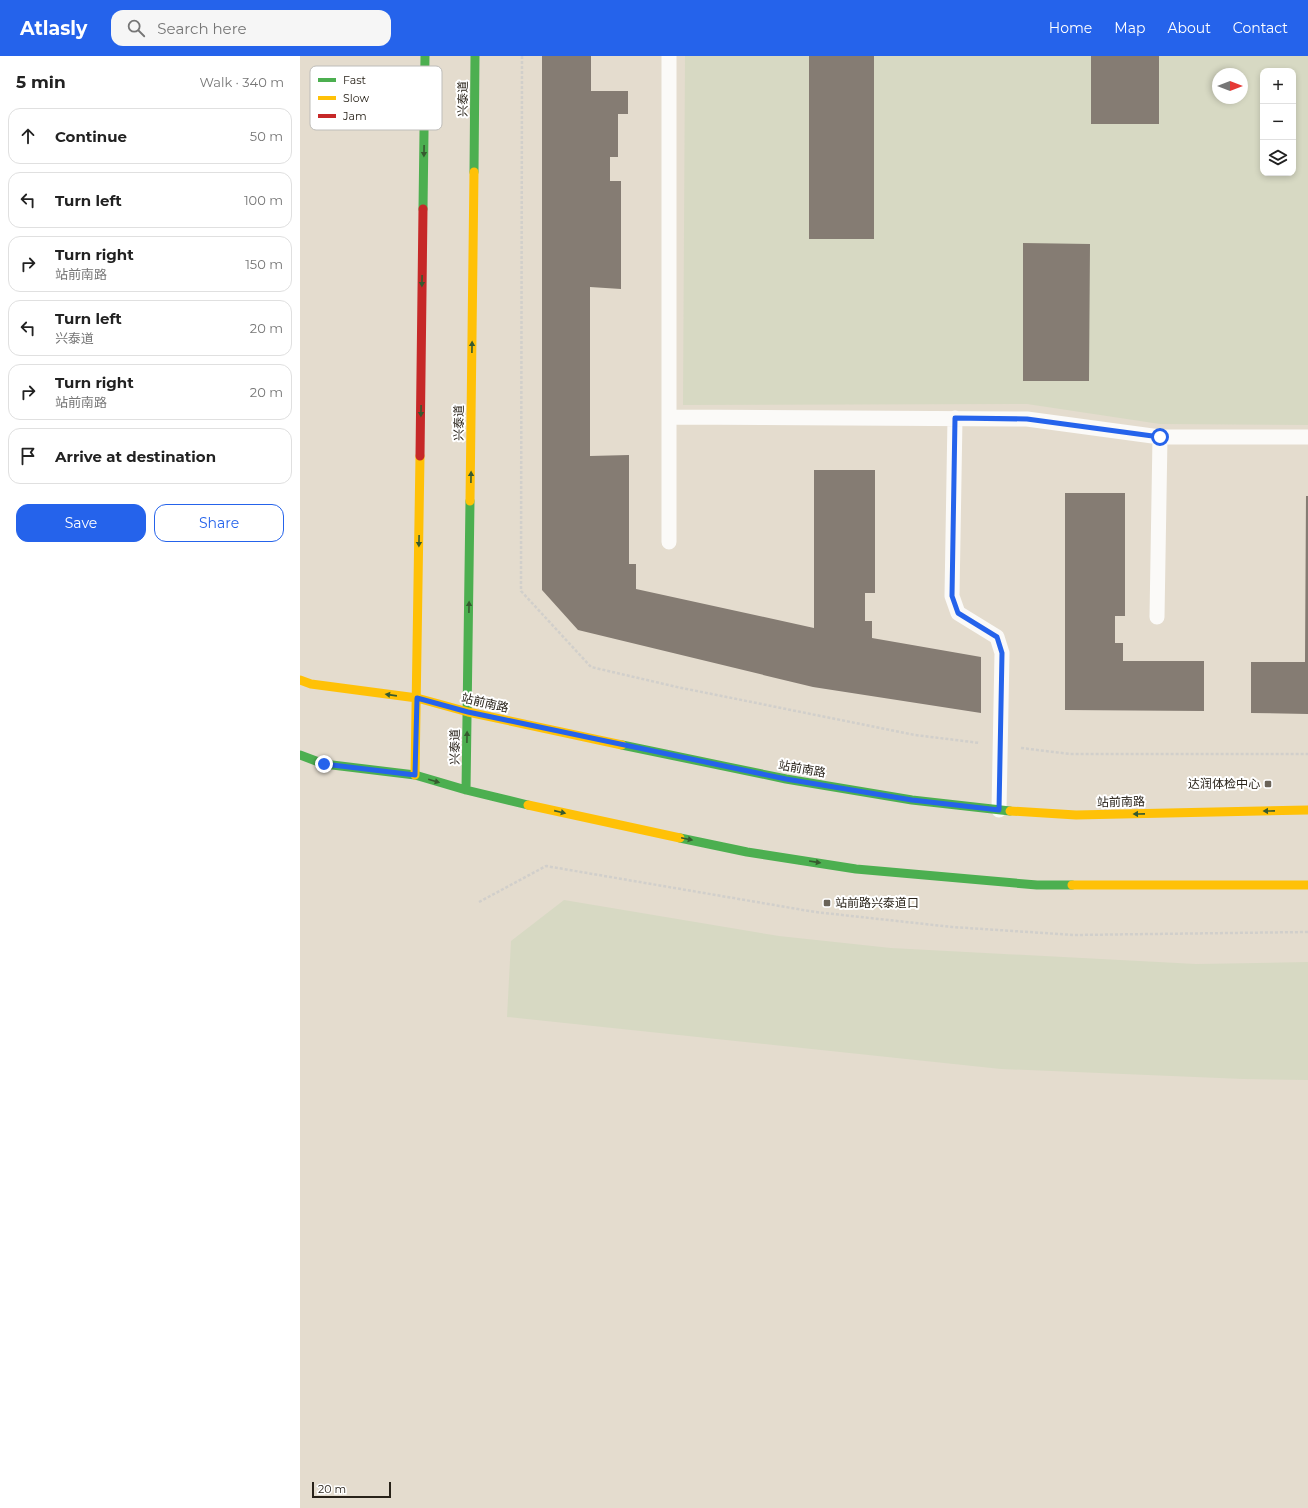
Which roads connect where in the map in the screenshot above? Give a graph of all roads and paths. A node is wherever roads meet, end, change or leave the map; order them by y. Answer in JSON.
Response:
{"nodes":[{"id":1,"x":425,"y":56,"type":"edge"},
{"id":2,"x":475,"y":56,"type":"edge"},
{"id":3,"x":522,"y":56,"type":"edge"},
{"id":4,"x":669,"y":56,"type":"edge"},
{"id":5,"x":425,"y":66,"type":"edge"},
{"id":6,"x":424,"y":130,"type":"edge"},
{"id":7,"x":669,"y":417,"type":"junction"},
{"id":8,"x":955,"y":418,"type":"junction"},
{"id":9,"x":1160,"y":437,"type":"junction"},
{"id":10,"x":1308,"y":437,"type":"edge"},
{"id":11,"x":669,"y":542,"type":"dead end"},
{"id":12,"x":1157,"y":617,"type":"dead end"},
{"id":13,"x":300,"y":680,"type":"edge"},
{"id":14,"x":417,"y":698,"type":"junction"},
{"id":15,"x":468,"y":712,"type":"junction"},
{"id":16,"x":1000,"y":746,"type":"junction"},
{"id":17,"x":1308,"y":754,"type":"edge"},
{"id":18,"x":300,"y":756,"type":"edge"},
{"id":19,"x":415,"y":775,"type":"junction"},
{"id":20,"x":466,"y":790,"type":"junction"},
{"id":21,"x":999,"y":810,"type":"junction"},
{"id":22,"x":1308,"y":810,"type":"edge"},
{"id":23,"x":1308,"y":885,"type":"edge"},
{"id":24,"x":479,"y":902,"type":"dead end"},
{"id":25,"x":1308,"y":932,"type":"edge"}],
"edges":[{"from":1,"to":5,"type":"main road","one_way":true},
{"from":15,"to":2,"type":"main road","name":"兴泰道","one_way":true},
{"from":3,"to":16,"type":"path"},
{"from":4,"to":7,"type":"lane"},
{"from":6,"to":14,"type":"main road","one_way":true},
{"from":7,"to":8,"type":"lane"},
{"from":7,"to":11,"type":"lane"},
{"from":8,"to":9,"type":"lane"},
{"from":8,"to":16,"type":"lane"},
{"from":9,"to":10,"type":"lane"},
{"from":9,"to":12,"type":"lane"},
{"from":14,"to":13,"type":"main road","name":"站前南路","one_way":true},
{"from":14,"to":15,"type":"main road","name":"站前南路"},
{"from":14,"to":19,"type":"main road"},
{"from":20,"to":15,"type":"main road","name":"兴泰道","one_way":true},
{"from":15,"to":21,"type":"main road","name":"站前南路"},
{"from":16,"to":17,"type":"path"},
{"from":16,"to":21,"type":"lane"},
{"from":18,"to":19,"type":"main road"},
{"from":19,"to":20,"type":"main road","one_way":true},
{"from":20,"to":23,"type":"main road","one_way":true},
{"from":22,"to":21,"type":"main road","name":"站前南路","one_way":true},
{"from":24,"to":25,"type":"path"}]}
